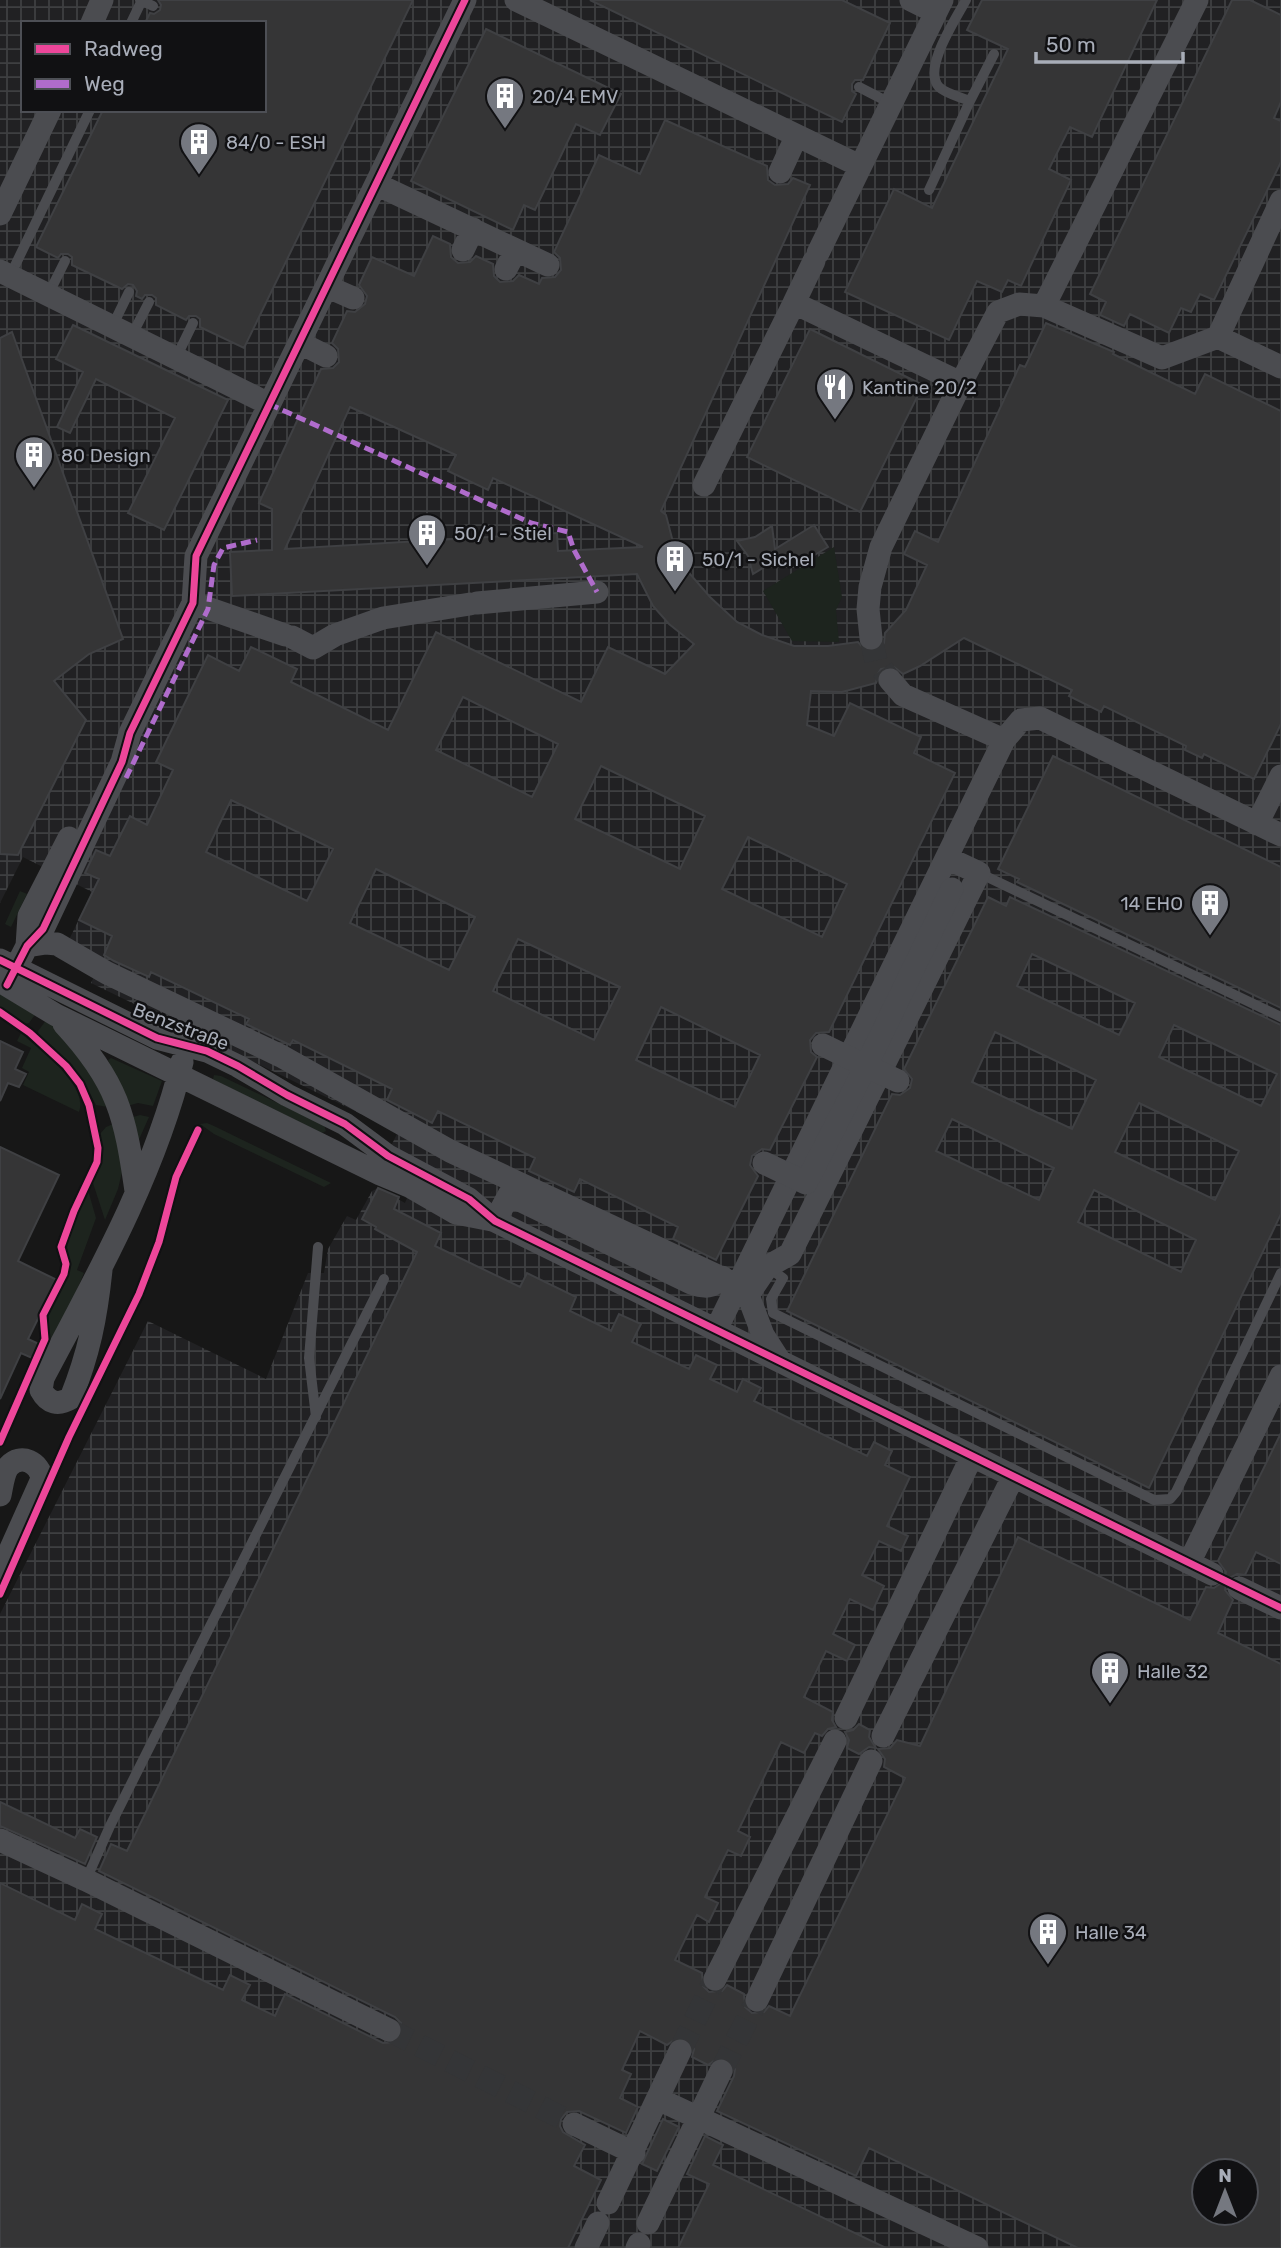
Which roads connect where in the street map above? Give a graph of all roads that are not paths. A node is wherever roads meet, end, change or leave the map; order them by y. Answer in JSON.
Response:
{"nodes":[{"id":1,"x":102,"y":0,"type":"edge"},
{"id":2,"x":141,"y":0,"type":"edge"},
{"id":3,"x":465,"y":0,"type":"edge"},
{"id":4,"x":516,"y":0,"type":"edge"},
{"id":5,"x":911,"y":0,"type":"edge"},
{"id":6,"x":966,"y":0,"type":"edge"},
{"id":7,"x":1197,"y":0,"type":"edge"},
{"id":8,"x":153,"y":6,"type":"dead end"},
{"id":9,"x":939,"y":6,"type":"edge"},
{"id":10,"x":93,"y":21,"type":"edge"},
{"id":11,"x":132,"y":21,"type":"edge"},
{"id":12,"x":994,"y":54,"type":"dead end"},
{"id":13,"x":859,"y":87,"type":"dead end"},
{"id":14,"x":970,"y":101,"type":"junction"},
{"id":15,"x":890,"y":103,"type":"junction"},
{"id":16,"x":49,"y":112,"type":"edge"},
{"id":17,"x":89,"y":112,"type":"edge"},
{"id":18,"x":796,"y":137,"type":"junction"},
{"id":19,"x":860,"y":166,"type":"junction"},
{"id":20,"x":780,"y":172,"type":"dead end"},
{"id":21,"x":376,"y":184,"type":"junction"},
{"id":22,"x":929,"y":190,"type":"dead end"},
{"id":23,"x":1281,"y":201,"type":"edge"},
{"id":24,"x":0,"y":215,"type":"edge"},
{"id":25,"x":65,"y":261,"type":"dead end"},
{"id":26,"x":548,"y":265,"type":"dead end"},
{"id":27,"x":5,"y":274,"type":"edge"},
{"id":28,"x":328,"y":287,"type":"junction"},
{"id":29,"x":129,"y":292,"type":"dead end"},
{"id":30,"x":48,"y":295,"type":"junction"},
{"id":31,"x":353,"y":298,"type":"dead end"},
{"id":32,"x":149,"y":302,"type":"dead end"},
{"id":33,"x":794,"y":303,"type":"junction"},
{"id":34,"x":1044,"y":306,"type":"junction"},
{"id":35,"x":193,"y":323,"type":"dead end"},
{"id":36,"x":121,"y":332,"type":"junction"},
{"id":37,"x":1218,"y":337,"type":"junction"},
{"id":38,"x":300,"y":343,"type":"junction"},
{"id":39,"x":326,"y":356,"type":"dead end"},
{"id":40,"x":176,"y":358,"type":"junction"},
{"id":41,"x":1281,"y":367,"type":"edge"},
{"id":42,"x":961,"y":383,"type":"junction"},
{"id":43,"x":270,"y":404,"type":"junction"},
{"id":44,"x":704,"y":485,"type":"dead end"},
{"id":45,"x":597,"y":592,"type":"dead end"},
{"id":46,"x":193,"y":603,"type":"junction"},
{"id":47,"x":871,"y":638,"type":"tunnel mouth"},
{"id":48,"x":890,"y":680,"type":"tunnel mouth"},
{"id":49,"x":1004,"y":740,"type":"junction"},
{"id":50,"x":1281,"y":776,"type":"edge"},
{"id":51,"x":1258,"y":824,"type":"junction"},
{"id":52,"x":1281,"y":835,"type":"edge"},
{"id":53,"x":963,"y":866,"type":"junction"},
{"id":54,"x":27,"y":946,"type":"junction"},
{"id":55,"x":6,"y":973,"type":"edge"},
{"id":56,"x":56,"y":1015,"type":"junction"},
{"id":57,"x":1281,"y":1017,"type":"edge"},
{"id":58,"x":186,"y":1045,"type":"junction"},
{"id":59,"x":823,"y":1045,"type":"dead end"},
{"id":60,"x":866,"y":1066,"type":"junction"},
{"id":61,"x":179,"y":1076,"type":"junction"},
{"id":62,"x":898,"y":1081,"type":"dead end"},
{"id":63,"x":764,"y":1163,"type":"dead end"},
{"id":64,"x":415,"y":1179,"type":"junction"},
{"id":65,"x":136,"y":1191,"type":"junction"},
{"id":66,"x":495,"y":1221,"type":"junction"},
{"id":67,"x":318,"y":1247,"type":"dead end"},
{"id":68,"x":767,"y":1267,"type":"junction"},
{"id":69,"x":101,"y":1270,"type":"junction"},
{"id":70,"x":1281,"y":1273,"type":"edge"},
{"id":71,"x":384,"y":1279,"type":"dead end"},
{"id":72,"x":736,"y":1286,"type":"junction"},
{"id":73,"x":716,"y":1330,"type":"junction"},
{"id":74,"x":779,"y":1360,"type":"junction"},
{"id":75,"x":1281,"y":1376,"type":"edge"},
{"id":76,"x":316,"y":1418,"type":"junction"},
{"id":77,"x":972,"y":1457,"type":"junction"},
{"id":78,"x":1013,"y":1477,"type":"junction"},
{"id":79,"x":0,"y":1494,"type":"edge"},
{"id":80,"x":1189,"y":1563,"type":"junction"},
{"id":81,"x":0,"y":1573,"type":"edge"},
{"id":82,"x":1212,"y":1574,"type":"dead end"},
{"id":83,"x":1239,"y":1588,"type":"dead end"},
{"id":84,"x":1281,"y":1608,"type":"edge"},
{"id":85,"x":846,"y":1718,"type":"dead end"},
{"id":86,"x":883,"y":1736,"type":"dead end"},
{"id":87,"x":835,"y":1741,"type":"dead end"},
{"id":88,"x":871,"y":1761,"type":"dead end"},
{"id":89,"x":0,"y":1840,"type":"edge"},
{"id":90,"x":86,"y":1880,"type":"junction"},
{"id":91,"x":715,"y":1979,"type":"tunnel mouth"},
{"id":92,"x":757,"y":2000,"type":"tunnel mouth"},
{"id":93,"x":389,"y":2030,"type":"tunnel mouth"},
{"id":94,"x":680,"y":2051,"type":"tunnel mouth"},
{"id":95,"x":721,"y":2071,"type":"tunnel mouth"},
{"id":96,"x":658,"y":2099,"type":"junction"},
{"id":97,"x":700,"y":2119,"type":"junction"},
{"id":98,"x":574,"y":2124,"type":"tunnel mouth"},
{"id":99,"x":634,"y":2153,"type":"junction"},
{"id":100,"x":642,"y":2238,"type":"edge"},
{"id":101,"x":586,"y":2248,"type":"edge"},
{"id":102,"x":976,"y":2248,"type":"edge"}],
"edges":[{"from":1,"to":10,"type":"street"},
{"from":2,"to":8,"type":"lane"},
{"from":2,"to":11,"type":"lane"},
{"from":3,"to":21,"type":"street"},
{"from":4,"to":18,"type":"street"},
{"from":5,"to":9,"type":"street"},
{"from":6,"to":14,"type":"lane"},
{"from":7,"to":34,"type":"street"},
{"from":9,"to":15,"type":"street"},
{"from":12,"to":14,"type":"lane"},
{"from":13,"to":15,"type":"lane"},
{"from":14,"to":22,"type":"lane"},
{"from":15,"to":19,"type":"street"},
{"from":16,"to":24,"type":"street"},
{"from":17,"to":27,"type":"lane"},
{"from":18,"to":19,"type":"street"},
{"from":18,"to":20,"type":"street"},
{"from":19,"to":33,"type":"street"},
{"from":21,"to":26,"type":"street"},
{"from":21,"to":28,"type":"street"},
{"from":23,"to":37,"type":"street"},
{"from":25,"to":30,"type":"lane"},
{"from":27,"to":30,"type":"street"},
{"from":28,"to":31,"type":"street"},
{"from":28,"to":38,"type":"street"},
{"from":29,"to":36,"type":"lane"},
{"from":30,"to":36,"type":"street"},
{"from":32,"to":36,"type":"lane"},
{"from":33,"to":42,"type":"street"},
{"from":33,"to":44,"type":"street"},
{"from":34,"to":37,"type":"street"},
{"from":34,"to":42,"type":"street"},
{"from":35,"to":40,"type":"lane"},
{"from":36,"to":40,"type":"street"},
{"from":37,"to":41,"type":"street"},
{"from":38,"to":39,"type":"street"},
{"from":38,"to":43,"type":"street"},
{"from":40,"to":43,"type":"street"},
{"from":42,"to":47,"type":"street"},
{"from":43,"to":46,"type":"street"},
{"from":45,"to":46,"type":"street"},
{"from":46,"to":54,"type":"street"},
{"from":48,"to":49,"type":"street"},
{"from":49,"to":51,"type":"street"},
{"from":49,"to":53,"type":"street"},
{"from":50,"to":51,"type":"street"},
{"from":51,"to":52,"type":"street"},
{"from":53,"to":57,"type":"lane"},
{"from":53,"to":60,"type":"street","bridge":true},
{"from":53,"to":68,"type":"street"},
{"from":53,"to":72,"type":"street"},
{"from":54,"to":55,"type":"street"},
{"from":54,"to":72,"type":"street"},
{"from":55,"to":56,"type":"street"},
{"from":55,"to":58,"type":"street","name":"Benzstraße"},
{"from":56,"to":61,"type":"street"},
{"from":56,"to":65,"type":"street"},
{"from":58,"to":61,"type":"street","name":"Benzstraße"},
{"from":58,"to":64,"type":"street","name":"Benzstraße"},
{"from":59,"to":60,"type":"street","bridge":true},
{"from":60,"to":62,"type":"street","bridge":true},
{"from":60,"to":63,"type":"street","bridge":true},
{"from":61,"to":64,"type":"street"},
{"from":61,"to":65,"type":"street","name":"Benzstraße"},
{"from":64,"to":66,"type":"street"},
{"from":65,"to":69,"type":"street","name":"Benzstraße"},
{"from":66,"to":72,"type":"street"},
{"from":66,"to":73,"type":"street"},
{"from":67,"to":76,"type":"lane"},
{"from":68,"to":70,"type":"lane"},
{"from":68,"to":72,"type":"street"},
{"from":69,"to":69,"type":"street","name":"Benzstraße"},
{"from":71,"to":76,"type":"lane"},
{"from":72,"to":73,"type":"street"},
{"from":72,"to":74,"type":"street"},
{"from":73,"to":74,"type":"street"},
{"from":74,"to":77,"type":"street"},
{"from":75,"to":80,"type":"street"},
{"from":76,"to":90,"type":"lane"},
{"from":77,"to":78,"type":"street"},
{"from":77,"to":85,"type":"street"},
{"from":78,"to":80,"type":"street"},
{"from":78,"to":86,"type":"street"},
{"from":79,"to":81,"type":"street"},
{"from":80,"to":82,"type":"street"},
{"from":83,"to":84,"type":"street"},
{"from":87,"to":91,"type":"street"},
{"from":88,"to":92,"type":"street"},
{"from":89,"to":90,"type":"street"},
{"from":90,"to":93,"type":"street"},
{"from":94,"to":96,"type":"street"},
{"from":95,"to":97,"type":"street"},
{"from":96,"to":97,"type":"street"},
{"from":96,"to":99,"type":"street"},
{"from":97,"to":100,"type":"street"},
{"from":97,"to":102,"type":"street"},
{"from":98,"to":99,"type":"street"},
{"from":99,"to":101,"type":"street"}]}
